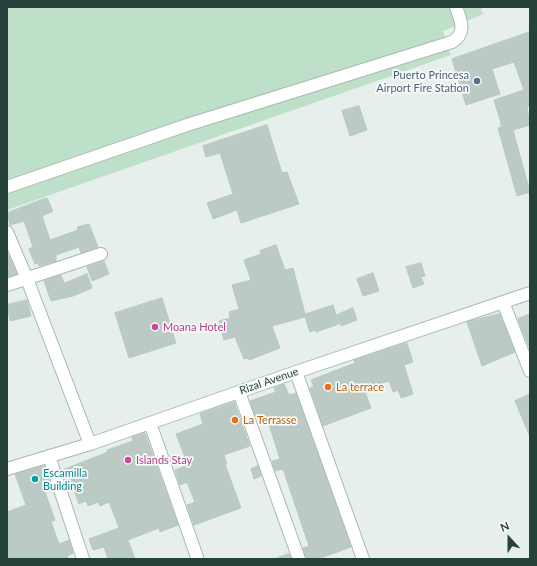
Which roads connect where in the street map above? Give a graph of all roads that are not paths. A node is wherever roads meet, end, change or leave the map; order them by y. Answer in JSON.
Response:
{"nodes":[{"id":1,"x":456,"y":7,"type":"edge"},
{"id":2,"x":7,"y":187,"type":"edge"},
{"id":3,"x":7,"y":232,"type":"edge"},
{"id":4,"x":101,"y":254,"type":"dead end"},
{"id":5,"x":27,"y":279,"type":"junction"},
{"id":6,"x":7,"y":285,"type":"edge"},
{"id":7,"x":530,"y":293,"type":"edge"},
{"id":8,"x":503,"y":302,"type":"junction"},
{"id":9,"x":530,"y":371,"type":"edge"},
{"id":10,"x":296,"y":372,"type":"junction"},
{"id":11,"x":239,"y":392,"type":"junction"},
{"id":12,"x":150,"y":423,"type":"junction"},
{"id":13,"x":90,"y":444,"type":"junction"},
{"id":14,"x":50,"y":456,"type":"junction"},
{"id":15,"x":7,"y":469,"type":"edge"},
{"id":16,"x":197,"y":557,"type":"dead end"},
{"id":17,"x":83,"y":559,"type":"edge"},
{"id":18,"x":298,"y":559,"type":"edge"},
{"id":19,"x":363,"y":559,"type":"edge"}],
"edges":[{"from":1,"to":2,"type":"street"},
{"from":3,"to":5,"type":"street"},
{"from":4,"to":5,"type":"street"},
{"from":5,"to":6,"type":"street"},
{"from":5,"to":13,"type":"street"},
{"from":7,"to":8,"type":"street","name":"Rizal Avenue"},
{"from":8,"to":9,"type":"street"},
{"from":8,"to":10,"type":"street","name":"Rizal Avenue"},
{"from":10,"to":11,"type":"street","name":"Rizal Avenue"},
{"from":10,"to":19,"type":"street"},
{"from":11,"to":12,"type":"street","name":"Rizal Avenue"},
{"from":11,"to":18,"type":"street"},
{"from":12,"to":13,"type":"street","name":"Rizal Avenue"},
{"from":12,"to":16,"type":"street"},
{"from":13,"to":14,"type":"street","name":"Rizal Avenue"},
{"from":14,"to":15,"type":"street","name":"Rizal Avenue"},
{"from":14,"to":17,"type":"street"}]}
